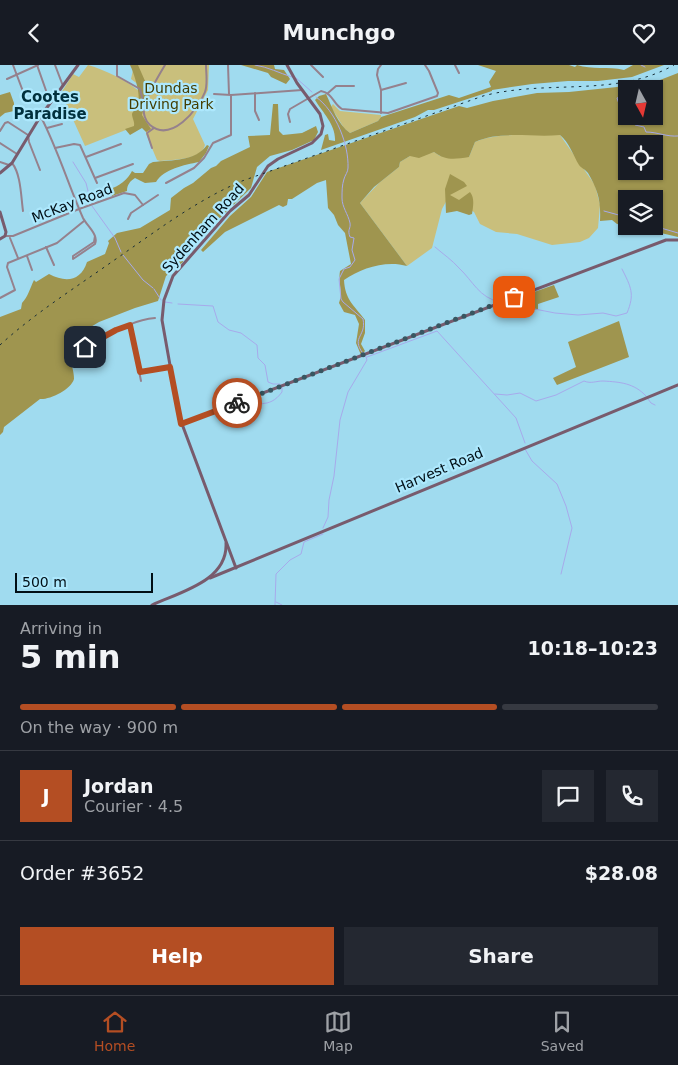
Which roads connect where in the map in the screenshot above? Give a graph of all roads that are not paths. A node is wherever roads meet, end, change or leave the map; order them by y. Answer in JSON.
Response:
{"nodes":[{"id":1,"x":13,"y":65,"type":"edge"},
{"id":2,"x":37,"y":65,"type":"edge"},
{"id":3,"x":55,"y":65,"type":"edge"},
{"id":4,"x":78,"y":65,"type":"edge"},
{"id":5,"x":117,"y":65,"type":"edge"},
{"id":6,"x":165,"y":65,"type":"edge"},
{"id":7,"x":206,"y":65,"type":"edge"},
{"id":8,"x":228,"y":65,"type":"edge"},
{"id":9,"x":287,"y":65,"type":"edge"},
{"id":10,"x":311,"y":65,"type":"edge"},
{"id":11,"x":381,"y":65,"type":"edge"},
{"id":12,"x":425,"y":65,"type":"edge"},
{"id":13,"x":455,"y":65,"type":"edge"},
{"id":14,"x":459,"y":73,"type":"dead end"},
{"id":15,"x":16,"y":75,"type":"junction"},
{"id":16,"x":323,"y":77,"type":"dead end"},
{"id":17,"x":7,"y":79,"type":"dead end"},
{"id":18,"x":406,"y":83,"type":"dead end"},
{"id":19,"x":64,"y":86,"type":"junction"},
{"id":20,"x":354,"y":86,"type":"dead end"},
{"id":21,"x":302,"y":90,"type":"junction"},
{"id":22,"x":381,"y":90,"type":"junction"},
{"id":23,"x":255,"y":93,"type":"junction"},
{"id":24,"x":328,"y":93,"type":"junction"},
{"id":25,"x":214,"y":94,"type":"dead end"},
{"id":26,"x":230,"y":95,"type":"junction"},
{"id":27,"x":309,"y":98,"type":"junction"},
{"id":28,"x":27,"y":102,"type":"dead end"},
{"id":29,"x":51,"y":102,"type":"junction"},
{"id":30,"x":144,"y":105,"type":"junction"},
{"id":31,"x":381,"y":113,"type":"junction"},
{"id":32,"x":40,"y":117,"type":"junction"},
{"id":33,"x":259,"y":120,"type":"dead end"},
{"id":34,"x":290,"y":122,"type":"dead end"},
{"id":35,"x":62,"y":123,"type":"dead end"},
{"id":36,"x":46,"y":128,"type":"junction"},
{"id":37,"x":154,"y":128,"type":"junction"},
{"id":38,"x":0,"y":131,"type":"edge"},
{"id":39,"x":28,"y":135,"type":"junction"},
{"id":40,"x":0,"y":143,"type":"edge"},
{"id":41,"x":121,"y":144,"type":"dead end"},
{"id":42,"x":55,"y":148,"type":"junction"},
{"id":43,"x":152,"y":148,"type":"dead end"},
{"id":44,"x":17,"y":154,"type":"junction"},
{"id":45,"x":86,"y":157,"type":"junction"},
{"id":46,"x":0,"y":162,"type":"edge"},
{"id":47,"x":11,"y":164,"type":"junction"},
{"id":48,"x":133,"y":164,"type":"dead end"},
{"id":49,"x":40,"y":170,"type":"dead end"},
{"id":50,"x":0,"y":173,"type":"edge"},
{"id":51,"x":95,"y":178,"type":"junction"},
{"id":52,"x":97,"y":183,"type":"dead end"},
{"id":53,"x":166,"y":183,"type":"dead end"},
{"id":54,"x":158,"y":195,"type":"dead end"},
{"id":55,"x":143,"y":205,"type":"junction"},
{"id":56,"x":79,"y":209,"type":"junction"},
{"id":57,"x":23,"y":211,"type":"dead end"},
{"id":58,"x":0,"y":212,"type":"edge"},
{"id":59,"x":128,"y":219,"type":"dead end"},
{"id":60,"x":84,"y":221,"type":"junction"},
{"id":61,"x":4,"y":236,"type":"junction"},
{"id":62,"x":95,"y":236,"type":"junction"},
{"id":63,"x":10,"y":237,"type":"junction"},
{"id":64,"x":0,"y":239,"type":"edge"},
{"id":65,"x":678,"y":240,"type":"edge"},
{"id":66,"x":46,"y":247,"type":"junction"},
{"id":67,"x":26,"y":255,"type":"junction"},
{"id":68,"x":18,"y":258,"type":"junction"},
{"id":69,"x":54,"y":265,"type":"dead end"},
{"id":70,"x":32,"y":270,"type":"dead end"},
{"id":71,"x":0,"y":298,"type":"edge"},
{"id":72,"x":155,"y":318,"type":"dead end"},
{"id":73,"x":130,"y":325,"type":"junction"},
{"id":74,"x":85,"y":347,"type":"dead end"},
{"id":75,"x":170,"y":367,"type":"junction"},
{"id":76,"x":140,"y":372,"type":"junction"},
{"id":77,"x":141,"y":381,"type":"dead end"},
{"id":78,"x":678,"y":385,"type":"edge"},
{"id":79,"x":181,"y":424,"type":"junction"},
{"id":80,"x":225,"y":538,"type":"junction"},
{"id":81,"x":236,"y":568,"type":"junction"},
{"id":82,"x":210,"y":578,"type":"junction"},
{"id":83,"x":152,"y":605,"type":"edge"}],
"edges":[{"from":1,"to":15,"type":"street"},
{"from":2,"to":15,"type":"street"},
{"from":2,"to":29,"type":"street"},
{"from":3,"to":19,"type":"street"},
{"from":4,"to":19,"type":"street"},
{"from":5,"to":30,"type":"street"},
{"from":6,"to":30,"type":"street"},
{"from":7,"to":37,"type":"street"},
{"from":8,"to":26,"type":"street"},
{"from":9,"to":21,"type":"street","name":"Sydenham Road"},
{"from":10,"to":16,"type":"street"},
{"from":11,"to":22,"type":"street"},
{"from":12,"to":31,"type":"street"},
{"from":13,"to":14,"type":"street"},
{"from":15,"to":17,"type":"street"},
{"from":15,"to":28,"type":"street"},
{"from":18,"to":22,"type":"street"},
{"from":19,"to":29,"type":"street"},
{"from":20,"to":24,"type":"street"},
{"from":21,"to":23,"type":"street"},
{"from":21,"to":27,"type":"street","name":"Sydenham Road"},
{"from":22,"to":31,"type":"street"},
{"from":23,"to":26,"type":"street"},
{"from":23,"to":33,"type":"street"},
{"from":24,"to":27,"type":"street"},
{"from":24,"to":31,"type":"street"},
{"from":25,"to":26,"type":"street"},
{"from":26,"to":53,"type":"street"},
{"from":27,"to":34,"type":"street"},
{"from":27,"to":75,"type":"street","name":"Sydenham Road"},
{"from":29,"to":32,"type":"street"},
{"from":30,"to":37,"type":"street"},
{"from":32,"to":36,"type":"street"},
{"from":32,"to":39,"type":"street"},
{"from":35,"to":36,"type":"street"},
{"from":36,"to":42,"type":"street"},
{"from":37,"to":43,"type":"street"},
{"from":38,"to":39,"type":"street"},
{"from":39,"to":44,"type":"street"},
{"from":39,"to":49,"type":"street"},
{"from":40,"to":44,"type":"street"},
{"from":41,"to":45,"type":"street"},
{"from":42,"to":45,"type":"street"},
{"from":42,"to":56,"type":"street"},
{"from":44,"to":47,"type":"street"},
{"from":45,"to":51,"type":"street"},
{"from":46,"to":47,"type":"street"},
{"from":47,"to":50,"type":"street"},
{"from":47,"to":57,"type":"street"},
{"from":48,"to":51,"type":"street"},
{"from":51,"to":52,"type":"street"},
{"from":54,"to":55,"type":"street"},
{"from":55,"to":56,"type":"street","name":"McKay Road"},
{"from":55,"to":59,"type":"street"},
{"from":56,"to":60,"type":"street"},
{"from":56,"to":63,"type":"street","name":"McKay Road"},
{"from":58,"to":61,"type":"street"},
{"from":60,"to":62,"type":"street"},
{"from":60,"to":66,"type":"street"},
{"from":61,"to":63,"type":"street"},
{"from":61,"to":64,"type":"street"},
{"from":62,"to":62,"type":"street"},
{"from":63,"to":68,"type":"street"},
{"from":65,"to":79,"type":"street"},
{"from":66,"to":67,"type":"street"},
{"from":66,"to":69,"type":"street"},
{"from":67,"to":68,"type":"street"},
{"from":67,"to":70,"type":"street"},
{"from":68,"to":71,"type":"street"},
{"from":72,"to":73,"type":"street"},
{"from":73,"to":74,"type":"street"},
{"from":73,"to":76,"type":"street"},
{"from":75,"to":76,"type":"street"},
{"from":75,"to":79,"type":"street","name":"Sydenham Road"},
{"from":76,"to":77,"type":"street"},
{"from":78,"to":81,"type":"street","name":"Harvest Road"},
{"from":79,"to":80,"type":"street","name":"Sydenham Road"},
{"from":80,"to":81,"type":"street","name":"Sydenham Road"},
{"from":80,"to":82,"type":"street","name":"Sydenham Road"},
{"from":81,"to":82,"type":"street","name":"Harvest Road"},
{"from":82,"to":83,"type":"street","name":"Sydenham Road"}]}
